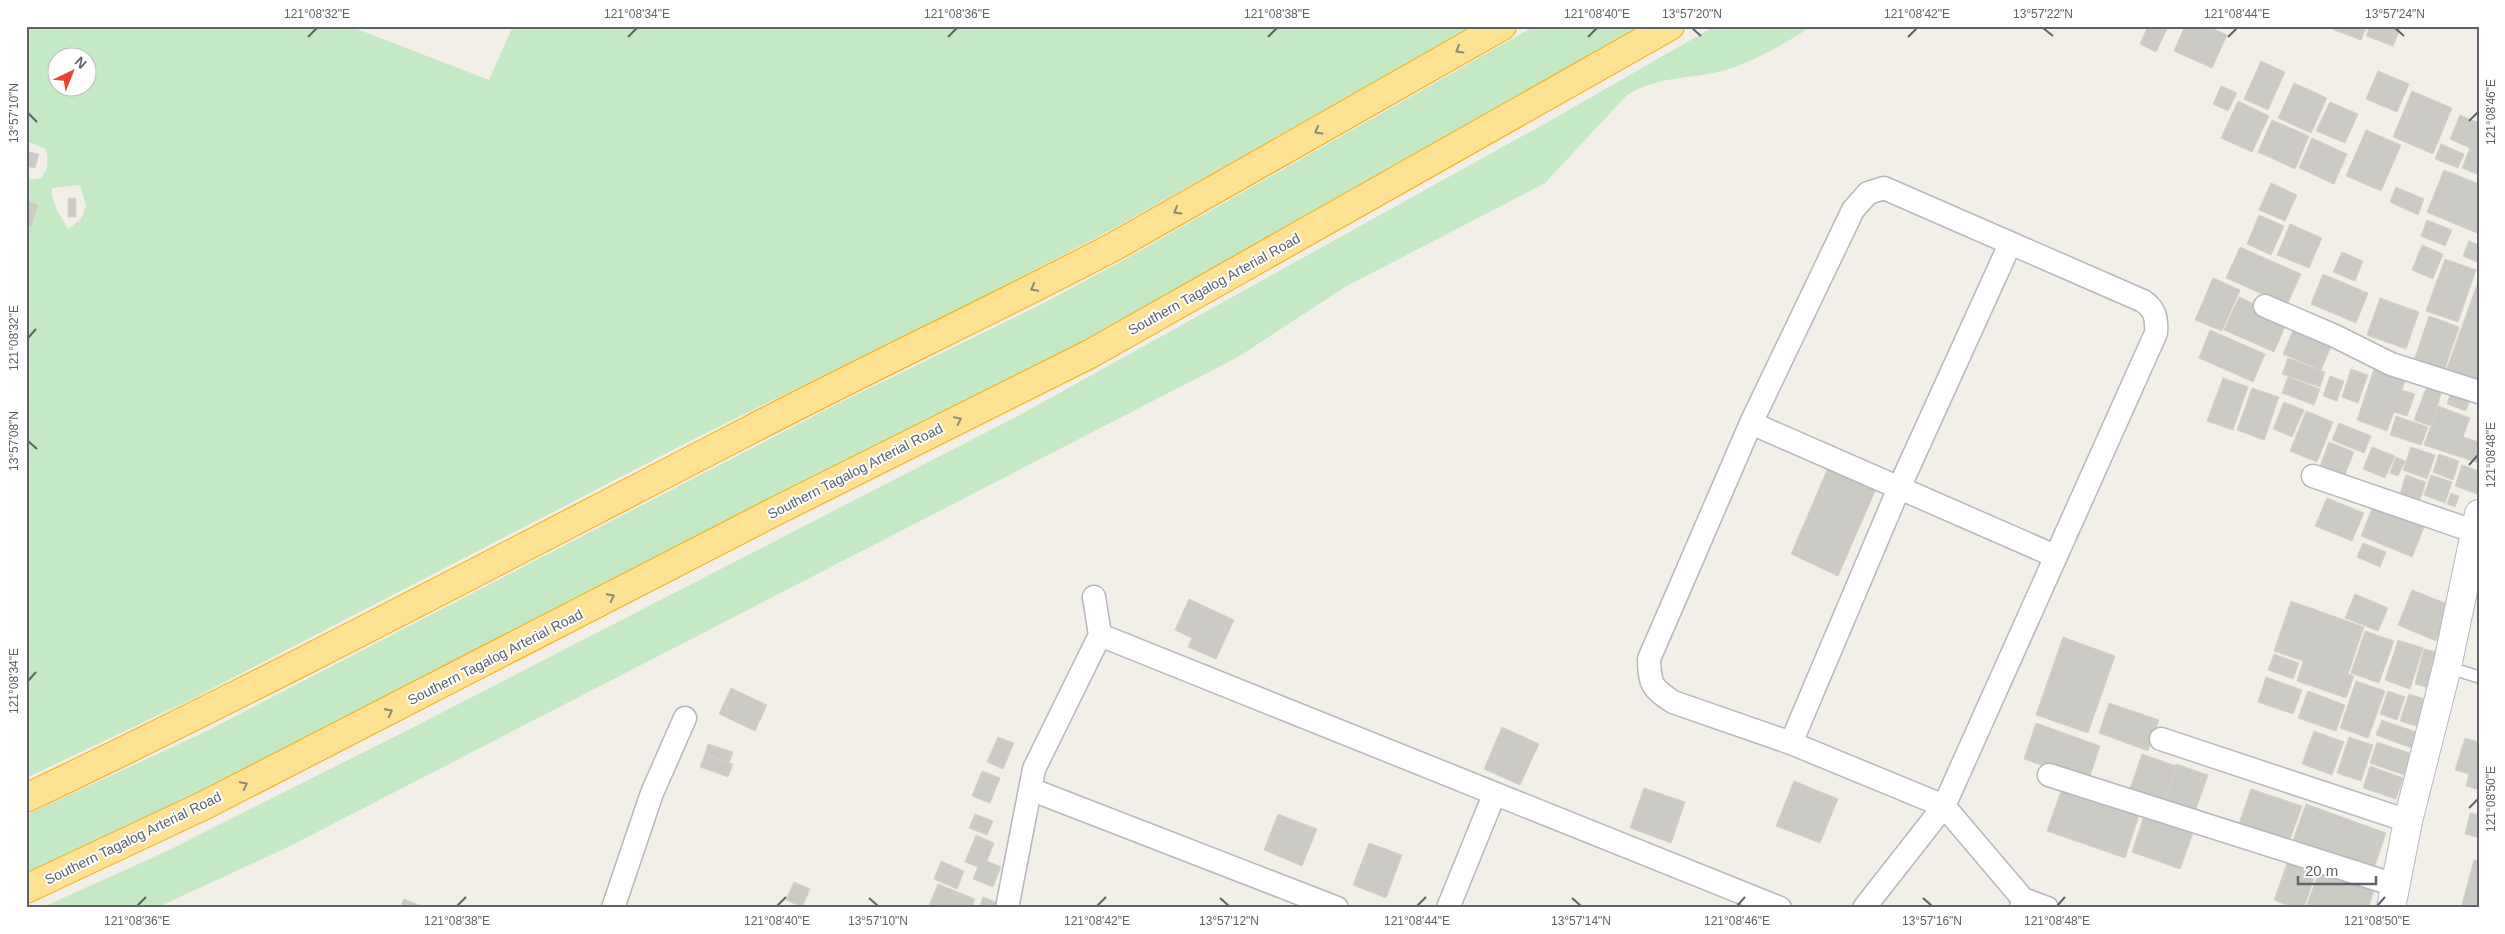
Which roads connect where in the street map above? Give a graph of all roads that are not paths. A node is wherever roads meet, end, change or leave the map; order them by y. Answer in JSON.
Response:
{"nodes":[{"id":1,"x":1502,"y":26,"type":"edge"},
{"id":2,"x":1670,"y":26,"type":"edge"},
{"id":3,"x":2010,"y":244,"type":"junction"},
{"id":4,"x":2265,"y":306,"type":"dead end"},
{"id":5,"x":2479,"y":392,"type":"edge"},
{"id":6,"x":1750,"y":423,"type":"junction"},
{"id":7,"x":2313,"y":476,"type":"dead end"},
{"id":8,"x":1899,"y":488,"type":"junction"},
{"id":9,"x":2476,"y":522,"type":"edge"},
{"id":10,"x":2055,"y":556,"type":"junction"},
{"id":11,"x":1094,"y":596,"type":"dead end"},
{"id":12,"x":1100,"y":635,"type":"junction"},
{"id":13,"x":2447,"y":668,"type":"junction"},
{"id":14,"x":2479,"y":677,"type":"edge"},
{"id":15,"x":684,"y":718,"type":"dead end"},
{"id":16,"x":2161,"y":739,"type":"dead end"},
{"id":17,"x":1791,"y":742,"type":"junction"},
{"id":18,"x":2049,"y":775,"type":"dead end"},
{"id":19,"x":1030,"y":789,"type":"junction"},
{"id":20,"x":1494,"y":795,"type":"junction"},
{"id":21,"x":26,"y":798,"type":"edge"},
{"id":22,"x":1944,"y":806,"type":"junction"},
{"id":23,"x":2408,"y":821,"type":"junction"},
{"id":24,"x":26,"y":889,"type":"edge"},
{"id":25,"x":2393,"y":896,"type":"edge"},
{"id":26,"x":2022,"y":903,"type":"edge"},
{"id":27,"x":613,"y":908,"type":"edge"},
{"id":28,"x":1007,"y":908,"type":"edge"},
{"id":29,"x":1338,"y":908,"type":"edge"},
{"id":30,"x":1448,"y":908,"type":"edge"},
{"id":31,"x":1780,"y":908,"type":"edge"},
{"id":32,"x":1864,"y":908,"type":"edge"},
{"id":33,"x":2047,"y":908,"type":"edge"}],
"edges":[{"from":1,"to":21,"type":"highway","one_way":true},
{"from":24,"to":2,"type":"highway","name":"Southern Tagalog Arterial Road","one_way":true},
{"from":3,"to":6,"type":"street"},
{"from":3,"to":8,"type":"street"},
{"from":3,"to":10,"type":"street"},
{"from":4,"to":5,"type":"street"},
{"from":6,"to":8,"type":"street"},
{"from":6,"to":17,"type":"street"},
{"from":7,"to":9,"type":"street"},
{"from":8,"to":10,"type":"street"},
{"from":8,"to":17,"type":"street"},
{"from":9,"to":13,"type":"street"},
{"from":10,"to":22,"type":"street"},
{"from":11,"to":12,"type":"street"},
{"from":12,"to":19,"type":"street"},
{"from":12,"to":20,"type":"street"},
{"from":13,"to":14,"type":"lane"},
{"from":13,"to":23,"type":"street"},
{"from":15,"to":27,"type":"street"},
{"from":16,"to":23,"type":"street"},
{"from":17,"to":22,"type":"street"},
{"from":18,"to":25,"type":"street"},
{"from":19,"to":28,"type":"street"},
{"from":19,"to":29,"type":"street"},
{"from":20,"to":30,"type":"street"},
{"from":20,"to":31,"type":"street"},
{"from":22,"to":26,"type":"street"},
{"from":22,"to":32,"type":"street"},
{"from":23,"to":25,"type":"street"},
{"from":26,"to":33,"type":"street"}]}
